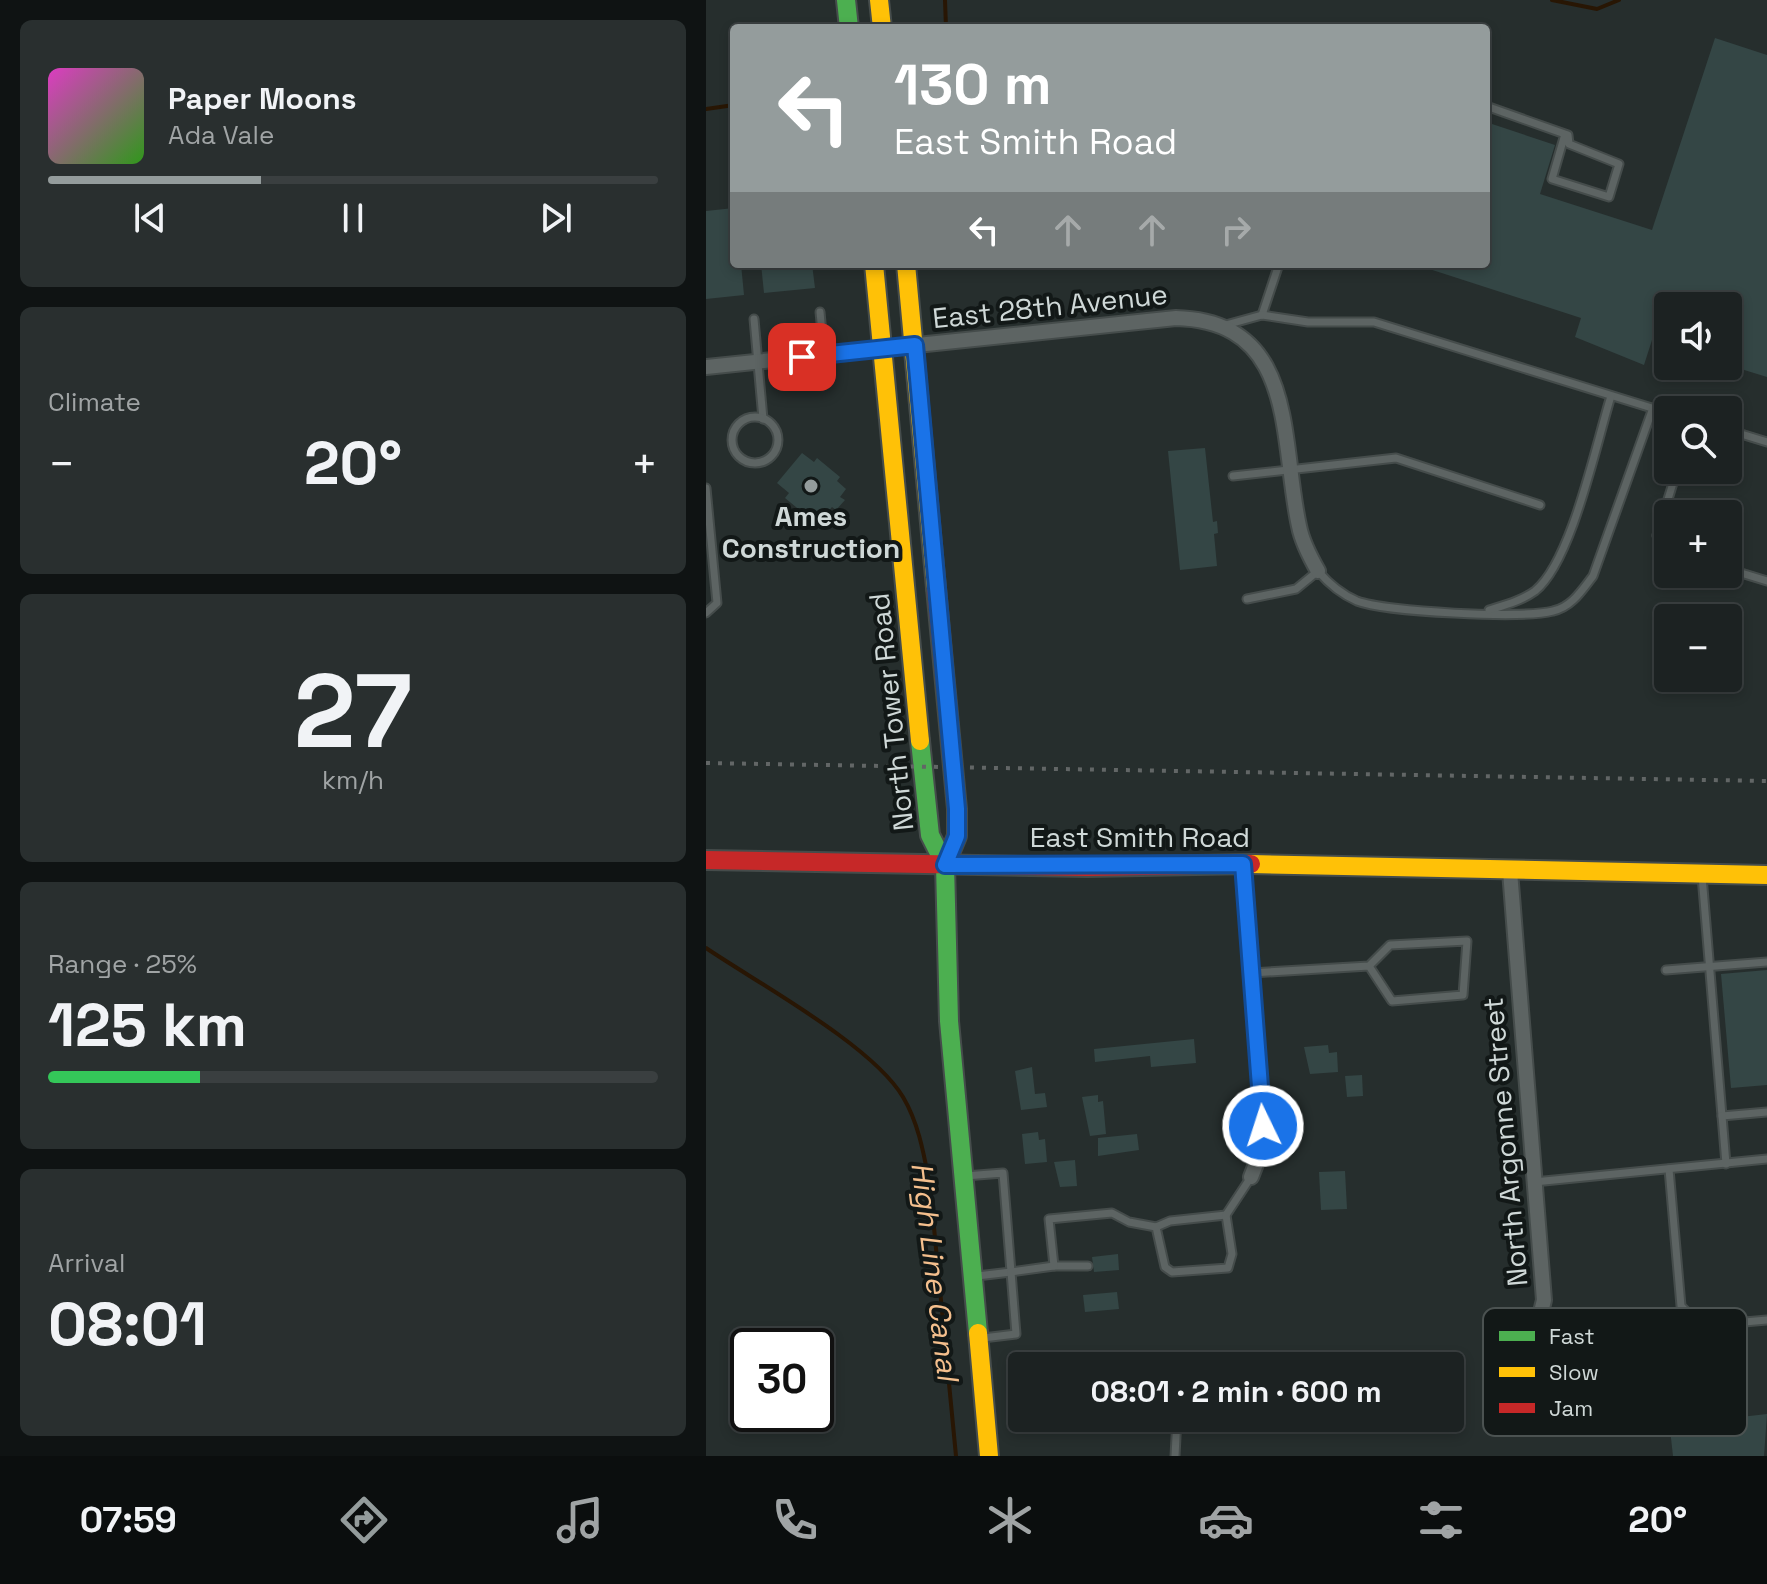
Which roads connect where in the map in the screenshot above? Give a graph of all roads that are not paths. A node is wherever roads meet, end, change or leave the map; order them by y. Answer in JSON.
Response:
{"nodes":[{"id":1,"x":846,"y":0,"type":"edge"},
{"id":2,"x":879,"y":0,"type":"edge"},
{"id":3,"x":849,"y":24,"type":"edge"},
{"id":4,"x":882,"y":24,"type":"edge"},
{"id":5,"x":1490,"y":107,"type":"edge"},
{"id":6,"x":1565,"y":134,"type":"junction"},
{"id":7,"x":874,"y":268,"type":"edge"},
{"id":8,"x":906,"y":268,"type":"edge"},
{"id":9,"x":1278,"y":268,"type":"edge"},
{"id":10,"x":820,"y":312,"type":"dead end"},
{"id":11,"x":1262,"y":315,"type":"junction"},
{"id":12,"x":754,"y":319,"type":"dead end"},
{"id":13,"x":1221,"y":326,"type":"junction"},
{"id":14,"x":915,"y":345,"type":"junction"},
{"id":15,"x":883,"y":349,"type":"junction"},
{"id":16,"x":824,"y":355,"type":"junction"},
{"id":17,"x":758,"y":362,"type":"junction"},
{"id":18,"x":706,"y":367,"type":"edge"},
{"id":19,"x":1611,"y":396,"type":"junction"},
{"id":20,"x":1653,"y":408,"type":"joint"},
{"id":21,"x":763,"y":419,"type":"junction"},
{"id":22,"x":1742,"y":434,"type":"edge"},
{"id":23,"x":1767,"y":442,"type":"edge"},
{"id":24,"x":1290,"y":470,"type":"junction"},
{"id":25,"x":1233,"y":476,"type":"dead end"},
{"id":26,"x":706,"y":488,"type":"edge"},
{"id":27,"x":1540,"y":505,"type":"dead end"},
{"id":28,"x":1318,"y":571,"type":"junction"},
{"id":29,"x":1742,"y":573,"type":"edge"},
{"id":30,"x":1767,"y":581,"type":"edge"},
{"id":31,"x":1247,"y":599,"type":"dead end"},
{"id":32,"x":1485,"y":611,"type":"junction"},
{"id":33,"x":706,"y":613,"type":"edge"},
{"id":34,"x":706,"y":860,"type":"edge"},
{"id":35,"x":1243,"y":864,"type":"junction"},
{"id":36,"x":945,"y":865,"type":"junction"},
{"id":37,"x":1510,"y":871,"type":"junction"},
{"id":38,"x":1702,"y":874,"type":"junction"},
{"id":39,"x":1767,"y":875,"type":"edge"},
{"id":40,"x":1767,"y":962,"type":"edge"},
{"id":41,"x":1369,"y":966,"type":"junction"},
{"id":42,"x":1710,"y":966,"type":"junction"},
{"id":43,"x":1666,"y":970,"type":"dead end"},
{"id":44,"x":1251,"y":973,"type":"junction"},
{"id":45,"x":1767,"y":1112,"type":"edge"},
{"id":46,"x":1722,"y":1116,"type":"junction"},
{"id":47,"x":1767,"y":1159,"type":"edge"},
{"id":48,"x":1726,"y":1164,"type":"junction"},
{"id":49,"x":1669,"y":1169,"type":"junction"},
{"id":50,"x":962,"y":1176,"type":"junction"},
{"id":51,"x":1251,"y":1177,"type":"joint"},
{"id":52,"x":1534,"y":1182,"type":"junction"},
{"id":53,"x":1226,"y":1215,"type":"junction"},
{"id":54,"x":1156,"y":1227,"type":"junction"},
{"id":55,"x":1054,"y":1266,"type":"junction"},
{"id":56,"x":1088,"y":1266,"type":"dead end"},
{"id":57,"x":1011,"y":1272,"type":"junction"},
{"id":58,"x":971,"y":1276,"type":"junction"},
{"id":59,"x":1542,"y":1308,"type":"edge"},
{"id":60,"x":1683,"y":1308,"type":"edge"},
{"id":61,"x":1767,"y":1320,"type":"edge"},
{"id":62,"x":1747,"y":1322,"type":"edge"},
{"id":63,"x":977,"y":1338,"type":"junction"},
{"id":64,"x":1176,"y":1432,"type":"edge"},
{"id":65,"x":989,"y":1456,"type":"edge"},
{"id":66,"x":1175,"y":1456,"type":"edge"}],
"edges":[{"from":1,"to":3,"type":"main road"},
{"from":2,"to":4,"type":"main road"},
{"from":5,"to":6,"type":"lane"},
{"from":6,"to":6,"type":"lane"},
{"from":7,"to":15,"type":"main road","name":"North Tower Road"},
{"from":8,"to":14,"type":"main road","name":"North Tower Road"},
{"from":9,"to":11,"type":"lane"},
{"from":10,"to":16,"type":"lane"},
{"from":11,"to":13,"type":"lane"},
{"from":11,"to":19,"type":"lane"},
{"from":12,"to":17,"type":"lane"},
{"from":13,"to":14,"type":"street","name":"East 28th Avenue"},
{"from":13,"to":24,"type":"street","name":"East 28th Avenue"},
{"from":14,"to":15,"type":"street","name":"East 28th Avenue"},
{"from":14,"to":36,"type":"main road","name":"North Tower Road"},
{"from":15,"to":16,"type":"street","name":"East 28th Avenue"},
{"from":15,"to":36,"type":"main road","name":"North Tower Road"},
{"from":16,"to":17,"type":"street","name":"East 28th Avenue"},
{"from":17,"to":18,"type":"street","name":"East 28th Avenue"},
{"from":17,"to":21,"type":"lane"},
{"from":19,"to":20,"type":"lane"},
{"from":19,"to":32,"type":"lane"},
{"from":20,"to":32,"type":"lane"},
{"from":21,"to":21,"type":"lane"},
{"from":22,"to":23,"type":"lane"},
{"from":24,"to":25,"type":"lane"},
{"from":24,"to":27,"type":"lane"},
{"from":24,"to":28,"type":"street","name":"East 28th Avenue"},
{"from":26,"to":33,"type":"lane"},
{"from":28,"to":31,"type":"lane"},
{"from":28,"to":32,"type":"lane"},
{"from":29,"to":30,"type":"lane"},
{"from":34,"to":36,"type":"main road","name":"East Smith Road"},
{"from":35,"to":36,"type":"main road","name":"East Smith Road"},
{"from":35,"to":37,"type":"main road","name":"East Smith Road"},
{"from":35,"to":44,"type":"street"},
{"from":36,"to":50,"type":"main road","name":"North Tower Road"},
{"from":37,"to":38,"type":"main road","name":"East Smith Road"},
{"from":37,"to":52,"type":"street","name":"North Argonne Street"},
{"from":38,"to":39,"type":"main road","name":"East Smith Road"},
{"from":38,"to":42,"type":"lane"},
{"from":40,"to":42,"type":"lane"},
{"from":41,"to":41,"type":"lane"},
{"from":41,"to":44,"type":"lane"},
{"from":42,"to":43,"type":"lane"},
{"from":42,"to":46,"type":"lane"},
{"from":44,"to":51,"type":"street"},
{"from":45,"to":46,"type":"lane"},
{"from":46,"to":48,"type":"lane"},
{"from":47,"to":48,"type":"lane"},
{"from":48,"to":49,"type":"lane"},
{"from":49,"to":52,"type":"lane"},
{"from":49,"to":60,"type":"lane"},
{"from":50,"to":57,"type":"lane"},
{"from":50,"to":58,"type":"main road","name":"North Tower Road"},
{"from":51,"to":53,"type":"lane"},
{"from":52,"to":59,"type":"street","name":"North Argonne Street"},
{"from":53,"to":54,"type":"lane"},
{"from":53,"to":54,"type":"lane"},
{"from":54,"to":55,"type":"lane"},
{"from":55,"to":56,"type":"lane"},
{"from":55,"to":57,"type":"lane"},
{"from":57,"to":58,"type":"lane"},
{"from":57,"to":63,"type":"lane"},
{"from":58,"to":63,"type":"main road","name":"North Tower Road"},
{"from":61,"to":62,"type":"lane"},
{"from":63,"to":65,"type":"main road","name":"North Tower Road"},
{"from":64,"to":66,"type":"lane"}]}
